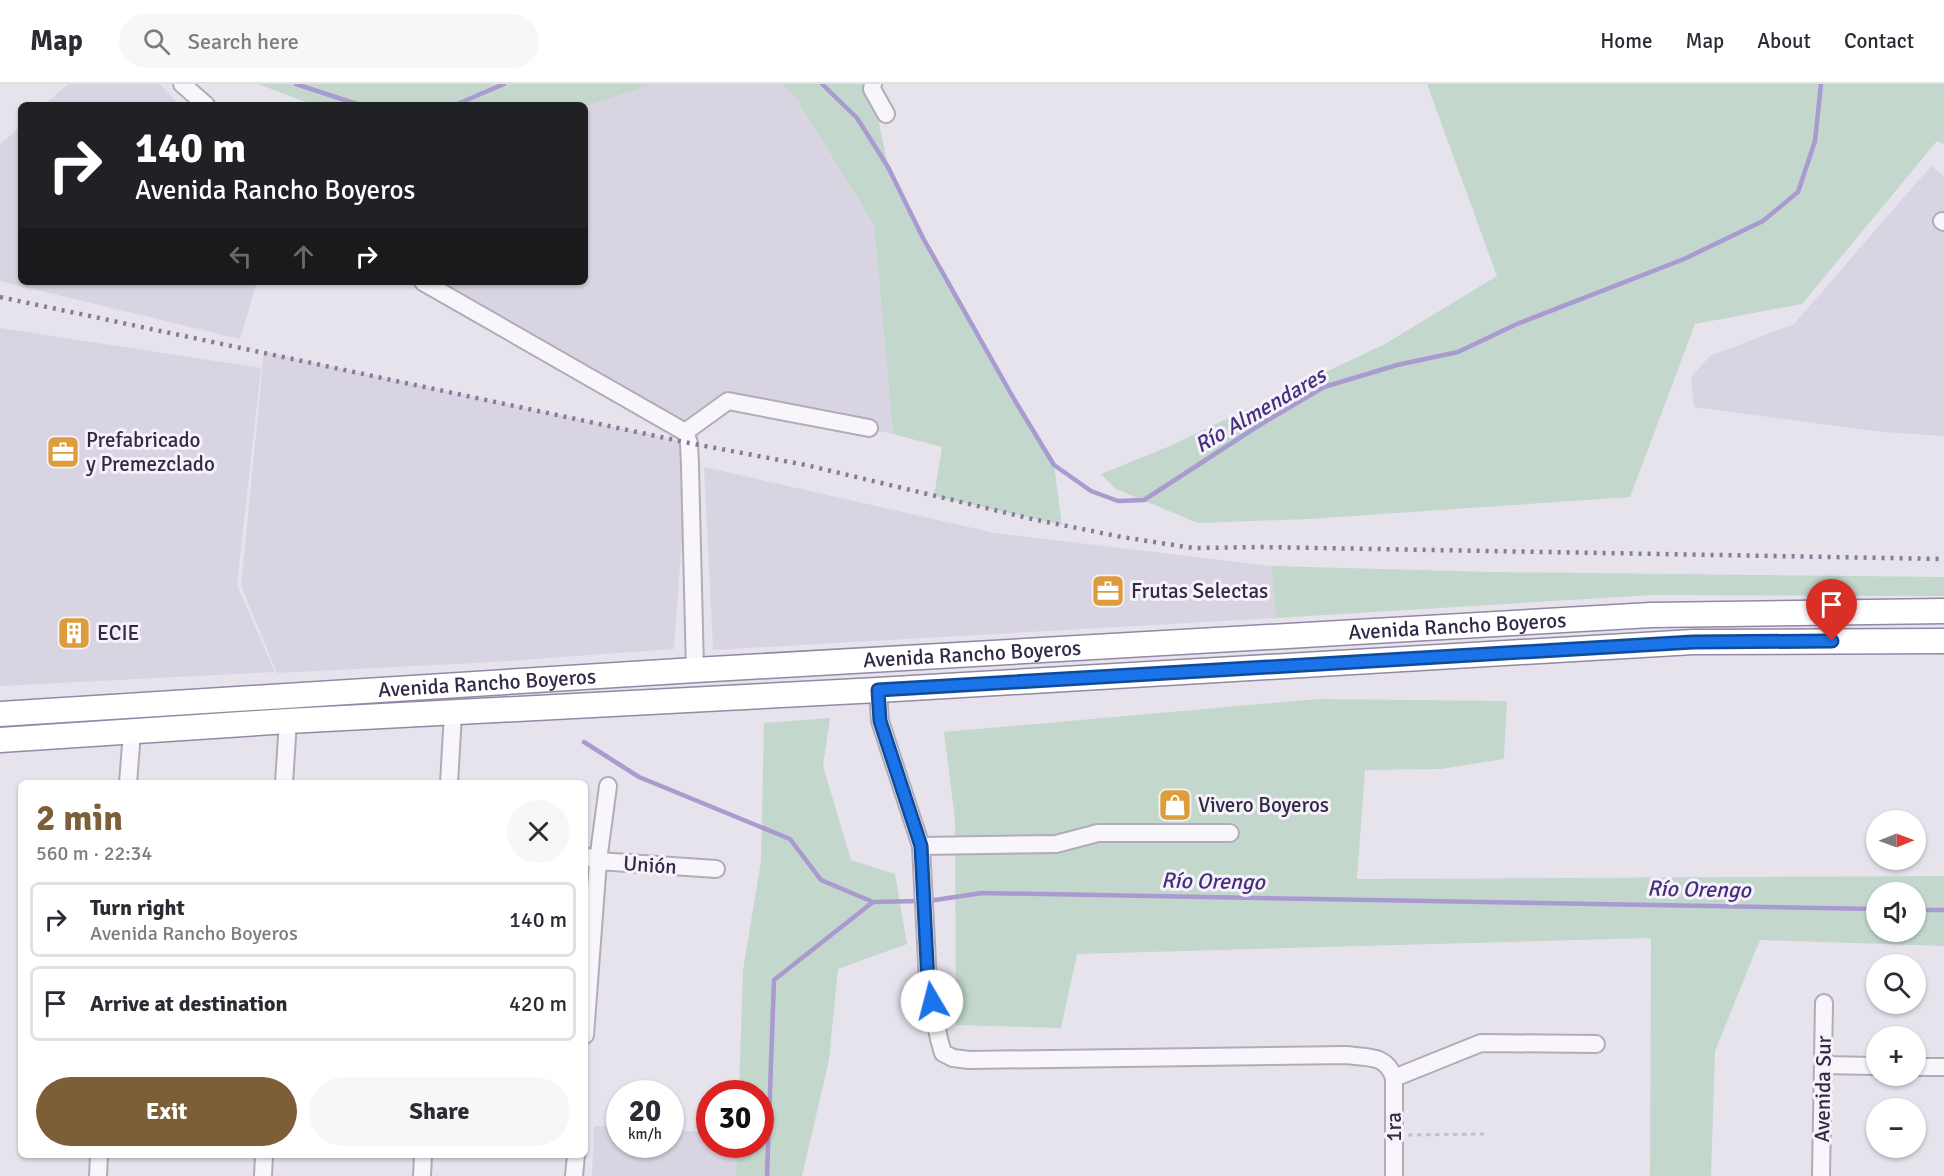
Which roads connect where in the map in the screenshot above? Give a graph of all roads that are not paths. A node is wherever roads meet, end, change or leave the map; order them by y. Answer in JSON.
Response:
{"nodes":[{"id":1,"x":182,"y":84,"type":"edge"},
{"id":2,"x":873,"y":84,"type":"edge"},
{"id":3,"x":203,"y":102,"type":"edge"},
{"id":4,"x":886,"y":114,"type":"dead end"},
{"id":5,"x":428,"y":285,"type":"edge"},
{"id":6,"x":869,"y":428,"type":"dead end"},
{"id":7,"x":685,"y":432,"type":"junction"},
{"id":8,"x":1944,"y":611,"type":"edge"},
{"id":9,"x":1944,"y":641,"type":"edge"},
{"id":10,"x":695,"y":670,"type":"junction"},
{"id":11,"x":878,"y":690,"type":"junction"},
{"id":12,"x":0,"y":714,"type":"edge"},
{"id":13,"x":453,"y":714,"type":"junction"},
{"id":14,"x":288,"y":721,"type":"junction"},
{"id":15,"x":132,"y":732,"type":"junction"},
{"id":16,"x":0,"y":740,"type":"edge"},
{"id":17,"x":128,"y":780,"type":"edge"},
{"id":18,"x":284,"y":780,"type":"edge"},
{"id":19,"x":449,"y":780,"type":"edge"},
{"id":20,"x":608,"y":786,"type":"dead end"},
{"id":21,"x":1230,"y":834,"type":"dead end"},
{"id":22,"x":921,"y":846,"type":"junction"},
{"id":23,"x":592,"y":859,"type":"edge"},
{"id":24,"x":716,"y":869,"type":"dead end"},
{"id":25,"x":588,"y":960,"type":"edge"},
{"id":26,"x":1824,"y":1003,"type":"dead end"},
{"id":27,"x":1596,"y":1044,"type":"dead end"},
{"id":28,"x":1823,"y":1065,"type":"junction"},
{"id":29,"x":1866,"y":1066,"type":"edge"},
{"id":30,"x":1926,"y":1067,"type":"edge"},
{"id":31,"x":1944,"y":1067,"type":"edge"},
{"id":32,"x":1394,"y":1078,"type":"junction"},
{"id":33,"x":99,"y":1158,"type":"edge"},
{"id":34,"x":264,"y":1158,"type":"edge"},
{"id":35,"x":423,"y":1158,"type":"edge"},
{"id":36,"x":576,"y":1158,"type":"edge"},
{"id":37,"x":98,"y":1176,"type":"edge"},
{"id":38,"x":262,"y":1176,"type":"edge"},
{"id":39,"x":422,"y":1176,"type":"edge"},
{"id":40,"x":574,"y":1176,"type":"edge"},
{"id":41,"x":1394,"y":1176,"type":"edge"},
{"id":42,"x":1821,"y":1176,"type":"edge"}],
"edges":[{"from":1,"to":3,"type":"street"},
{"from":2,"to":4,"type":"street"},
{"from":5,"to":7,"type":"street"},
{"from":6,"to":7,"type":"street"},
{"from":7,"to":10,"type":"street"},
{"from":8,"to":10,"type":"highway","name":"Avenida Rancho Boyeros"},
{"from":9,"to":11,"type":"highway","name":"Avenida Rancho Boyeros"},
{"from":10,"to":12,"type":"highway","name":"Avenida Rancho Boyeros"},
{"from":11,"to":13,"type":"highway","name":"Avenida Rancho Boyeros"},
{"from":11,"to":22,"type":"street"},
{"from":13,"to":14,"type":"highway","name":"Avenida Rancho Boyeros"},
{"from":13,"to":19,"type":"street"},
{"from":14,"to":15,"type":"highway","name":"Avenida Rancho Boyeros"},
{"from":14,"to":18,"type":"street"},
{"from":15,"to":16,"type":"highway","name":"Avenida Rancho Boyeros"},
{"from":15,"to":17,"type":"street"},
{"from":20,"to":23,"type":"street"},
{"from":21,"to":22,"type":"street"},
{"from":22,"to":32,"type":"street"},
{"from":23,"to":24,"type":"street","name":"Unión"},
{"from":23,"to":25,"type":"street"},
{"from":26,"to":28,"type":"street","name":"Avenida Sur"},
{"from":27,"to":32,"type":"street"},
{"from":28,"to":29,"type":"street"},
{"from":28,"to":42,"type":"street","name":"Avenida Sur"},
{"from":30,"to":31,"type":"street"},
{"from":32,"to":41,"type":"street","name":"1ra"},
{"from":33,"to":37,"type":"street"},
{"from":34,"to":38,"type":"street"},
{"from":35,"to":39,"type":"street"},
{"from":36,"to":40,"type":"street"}]}
